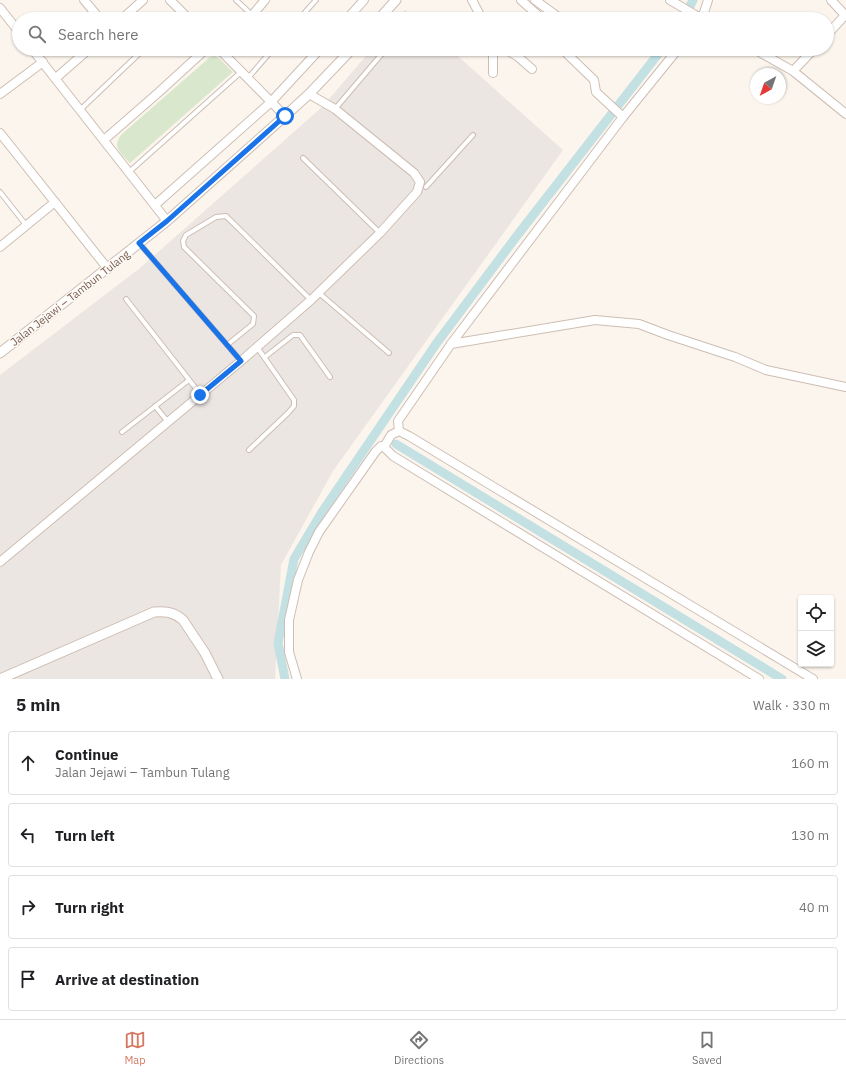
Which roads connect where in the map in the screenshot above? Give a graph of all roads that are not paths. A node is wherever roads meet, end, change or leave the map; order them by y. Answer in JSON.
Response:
{"nodes":[{"id":1,"x":84,"y":0,"type":"edge"},
{"id":2,"x":143,"y":0,"type":"edge"},
{"id":3,"x":170,"y":0,"type":"edge"},
{"id":4,"x":236,"y":0,"type":"edge"},
{"id":5,"x":265,"y":0,"type":"edge"},
{"id":6,"x":316,"y":0,"type":"edge"},
{"id":7,"x":364,"y":0,"type":"edge"},
{"id":8,"x":396,"y":0,"type":"edge"},
{"id":9,"x":472,"y":0,"type":"edge"},
{"id":10,"x":521,"y":0,"type":"edge"},
{"id":11,"x":535,"y":0,"type":"edge"},
{"id":12,"x":670,"y":0,"type":"edge"},
{"id":13,"x":708,"y":0,"type":"edge"},
{"id":14,"x":831,"y":0,"type":"edge"},
{"id":15,"x":0,"y":8,"type":"edge"},
{"id":16,"x":94,"y":12,"type":"edge"},
{"id":17,"x":130,"y":12,"type":"edge"},
{"id":18,"x":182,"y":12,"type":"edge"},
{"id":19,"x":247,"y":12,"type":"edge"},
{"id":20,"x":255,"y":12,"type":"edge"},
{"id":21,"x":305,"y":12,"type":"edge"},
{"id":22,"x":353,"y":12,"type":"edge"},
{"id":23,"x":385,"y":12,"type":"edge"},
{"id":24,"x":478,"y":12,"type":"edge"},
{"id":25,"x":534,"y":12,"type":"edge"},
{"id":26,"x":551,"y":12,"type":"edge"},
{"id":27,"x":689,"y":12,"type":"edge"},
{"id":28,"x":703,"y":12,"type":"edge"},
{"id":29,"x":845,"y":15,"type":"edge"},
{"id":30,"x":12,"y":23,"type":"edge"},
{"id":31,"x":834,"y":27,"type":"edge"},
{"id":32,"x":38,"y":56,"type":"edge"},
{"id":33,"x":81,"y":56,"type":"edge"},
{"id":34,"x":137,"y":56,"type":"edge"},
{"id":35,"x":198,"y":56,"type":"edge"},
{"id":36,"x":226,"y":56,"type":"edge"},
{"id":37,"x":267,"y":56,"type":"edge"},
{"id":38,"x":314,"y":56,"type":"edge"},
{"id":39,"x":345,"y":56,"type":"edge"},
{"id":40,"x":380,"y":56,"type":"edge"},
{"id":41,"x":493,"y":56,"type":"edge"},
{"id":42,"x":517,"y":56,"type":"edge"},
{"id":43,"x":569,"y":56,"type":"edge"},
{"id":44,"x":672,"y":56,"type":"edge"},
{"id":45,"x":767,"y":56,"type":"edge"},
{"id":46,"x":808,"y":56,"type":"edge"},
{"id":47,"x":43,"y":62,"type":"junction"},
{"id":48,"x":532,"y":69,"type":"dead end"},
{"id":49,"x":794,"y":71,"type":"junction"},
{"id":50,"x":241,"y":72,"type":"junction"},
{"id":51,"x":493,"y":73,"type":"dead end"},
{"id":52,"x":56,"y":78,"type":"junction"},
{"id":53,"x":248,"y":78,"type":"junction"},
{"id":54,"x":0,"y":94,"type":"edge"},
{"id":55,"x":309,"y":94,"type":"junction"},
{"id":56,"x":271,"y":102,"type":"junction"},
{"id":57,"x":335,"y":108,"type":"junction"},
{"id":58,"x":80,"y":110,"type":"junction"},
{"id":59,"x":846,"y":114,"type":"edge"},
{"id":60,"x":285,"y":116,"type":"junction"},
{"id":61,"x":621,"y":116,"type":"junction"},
{"id":62,"x":0,"y":133,"type":"edge"},
{"id":63,"x":472,"y":135,"type":"dead end"},
{"id":64,"x":104,"y":140,"type":"junction"},
{"id":65,"x":302,"y":158,"type":"dead end"},
{"id":66,"x":129,"y":172,"type":"junction"},
{"id":67,"x":426,"y":187,"type":"dead end"},
{"id":68,"x":0,"y":192,"type":"edge"},
{"id":69,"x":55,"y":202,"type":"junction"},
{"id":70,"x":155,"y":205,"type":"junction"},
{"id":71,"x":167,"y":221,"type":"junction"},
{"id":72,"x":26,"y":226,"type":"junction"},
{"id":73,"x":380,"y":233,"type":"junction"},
{"id":74,"x":139,"y":243,"type":"junction"},
{"id":75,"x":0,"y":247,"type":"edge"},
{"id":76,"x":108,"y":269,"type":"junction"},
{"id":77,"x":319,"y":292,"type":"junction"},
{"id":78,"x":126,"y":299,"type":"dead end"},
{"id":79,"x":311,"y":300,"type":"junction"},
{"id":80,"x":451,"y":344,"type":"junction"},
{"id":81,"x":227,"y":345,"type":"junction"},
{"id":82,"x":257,"y":347,"type":"junction"},
{"id":83,"x":0,"y":353,"type":"edge"},
{"id":84,"x":389,"y":353,"type":"dead end"},
{"id":85,"x":265,"y":357,"type":"junction"},
{"id":86,"x":241,"y":361,"type":"junction"},
{"id":87,"x":330,"y":377,"type":"dead end"},
{"id":88,"x":189,"y":380,"type":"junction"},
{"id":89,"x":846,"y":386,"type":"edge"},
{"id":90,"x":200,"y":395,"type":"junction"},
{"id":91,"x":155,"y":406,"type":"junction"},
{"id":92,"x":168,"y":422,"type":"junction"},
{"id":93,"x":399,"y":431,"type":"junction"},
{"id":94,"x":122,"y":432,"type":"dead end"},
{"id":95,"x":384,"y":447,"type":"junction"},
{"id":96,"x":249,"y":450,"type":"dead end"},
{"id":97,"x":0,"y":562,"type":"edge"},
{"id":98,"x":0,"y":679,"type":"edge"},
{"id":99,"x":218,"y":679,"type":"edge"},
{"id":100,"x":297,"y":679,"type":"edge"},
{"id":101,"x":759,"y":679,"type":"edge"},
{"id":102,"x":813,"y":679,"type":"edge"}],
"edges":[{"from":1,"to":16,"type":"street"},
{"from":2,"to":17,"type":"street"},
{"from":3,"to":18,"type":"street"},
{"from":4,"to":19,"type":"lane"},
{"from":5,"to":20,"type":"street"},
{"from":6,"to":21,"type":"lane"},
{"from":7,"to":22,"type":"street"},
{"from":8,"to":23,"type":"street"},
{"from":9,"to":24,"type":"street"},
{"from":10,"to":25,"type":"street"},
{"from":11,"to":26,"type":"street"},
{"from":12,"to":27,"type":"street"},
{"from":13,"to":28,"type":"street"},
{"from":14,"to":29,"type":"street"},
{"from":15,"to":30,"type":"street"},
{"from":29,"to":31,"type":"street"},
{"from":32,"to":47,"type":"street"},
{"from":33,"to":52,"type":"street"},
{"from":34,"to":58,"type":"lane"},
{"from":35,"to":64,"type":"street"},
{"from":36,"to":50,"type":"street"},
{"from":37,"to":53,"type":"lane"},
{"from":38,"to":56,"type":"street"},
{"from":39,"to":55,"type":"street","name":"Jalan Jejawi – Tambun Tulang"},
{"from":40,"to":57,"type":"lane"},
{"from":41,"to":51,"type":"street"},
{"from":42,"to":48,"type":"street"},
{"from":43,"to":61,"type":"street"},
{"from":44,"to":61,"type":"street"},
{"from":45,"to":49,"type":"street"},
{"from":46,"to":49,"type":"street"},
{"from":47,"to":52,"type":"street"},
{"from":47,"to":54,"type":"street"},
{"from":49,"to":59,"type":"street"},
{"from":50,"to":53,"type":"street"},
{"from":50,"to":66,"type":"lane"},
{"from":52,"to":58,"type":"street"},
{"from":53,"to":56,"type":"street"},
{"from":55,"to":57,"type":"street"},
{"from":55,"to":60,"type":"street","name":"Jalan Jejawi – Tambun Tulang"},
{"from":56,"to":60,"type":"street"},
{"from":56,"to":70,"type":"street"},
{"from":57,"to":73,"type":"street"},
{"from":58,"to":64,"type":"street"},
{"from":60,"to":71,"type":"street","name":"Jalan Jejawi – Tambun Tulang"},
{"from":61,"to":80,"type":"street"},
{"from":62,"to":69,"type":"street"},
{"from":63,"to":67,"type":"lane"},
{"from":64,"to":66,"type":"street"},
{"from":65,"to":73,"type":"lane"},
{"from":66,"to":70,"type":"street"},
{"from":68,"to":72,"type":"lane"},
{"from":69,"to":72,"type":"street"},
{"from":69,"to":76,"type":"street"},
{"from":70,"to":71,"type":"street"},
{"from":71,"to":74,"type":"street","name":"Jalan Jejawi – Tambun Tulang"},
{"from":72,"to":75,"type":"street"},
{"from":73,"to":77,"type":"street"},
{"from":74,"to":76,"type":"street","name":"Jalan Jejawi – Tambun Tulang"},
{"from":74,"to":81,"type":"lane"},
{"from":76,"to":83,"type":"street","name":"Jalan Jejawi – Tambun Tulang"},
{"from":77,"to":79,"type":"street"},
{"from":77,"to":84,"type":"lane"},
{"from":78,"to":88,"type":"lane"},
{"from":79,"to":81,"type":"lane"},
{"from":79,"to":82,"type":"street"},
{"from":80,"to":89,"type":"street"},
{"from":80,"to":93,"type":"street"},
{"from":81,"to":86,"type":"lane"},
{"from":82,"to":85,"type":"lane"},
{"from":82,"to":86,"type":"street"},
{"from":85,"to":87,"type":"lane"},
{"from":85,"to":96,"type":"lane"},
{"from":86,"to":90,"type":"street"},
{"from":88,"to":90,"type":"lane"},
{"from":88,"to":91,"type":"lane"},
{"from":90,"to":92,"type":"street"},
{"from":91,"to":92,"type":"lane"},
{"from":91,"to":94,"type":"lane"},
{"from":92,"to":97,"type":"street"},
{"from":93,"to":95,"type":"street"},
{"from":93,"to":102,"type":"street"},
{"from":95,"to":100,"type":"street"},
{"from":95,"to":101,"type":"street"},
{"from":98,"to":99,"type":"street"}]}
